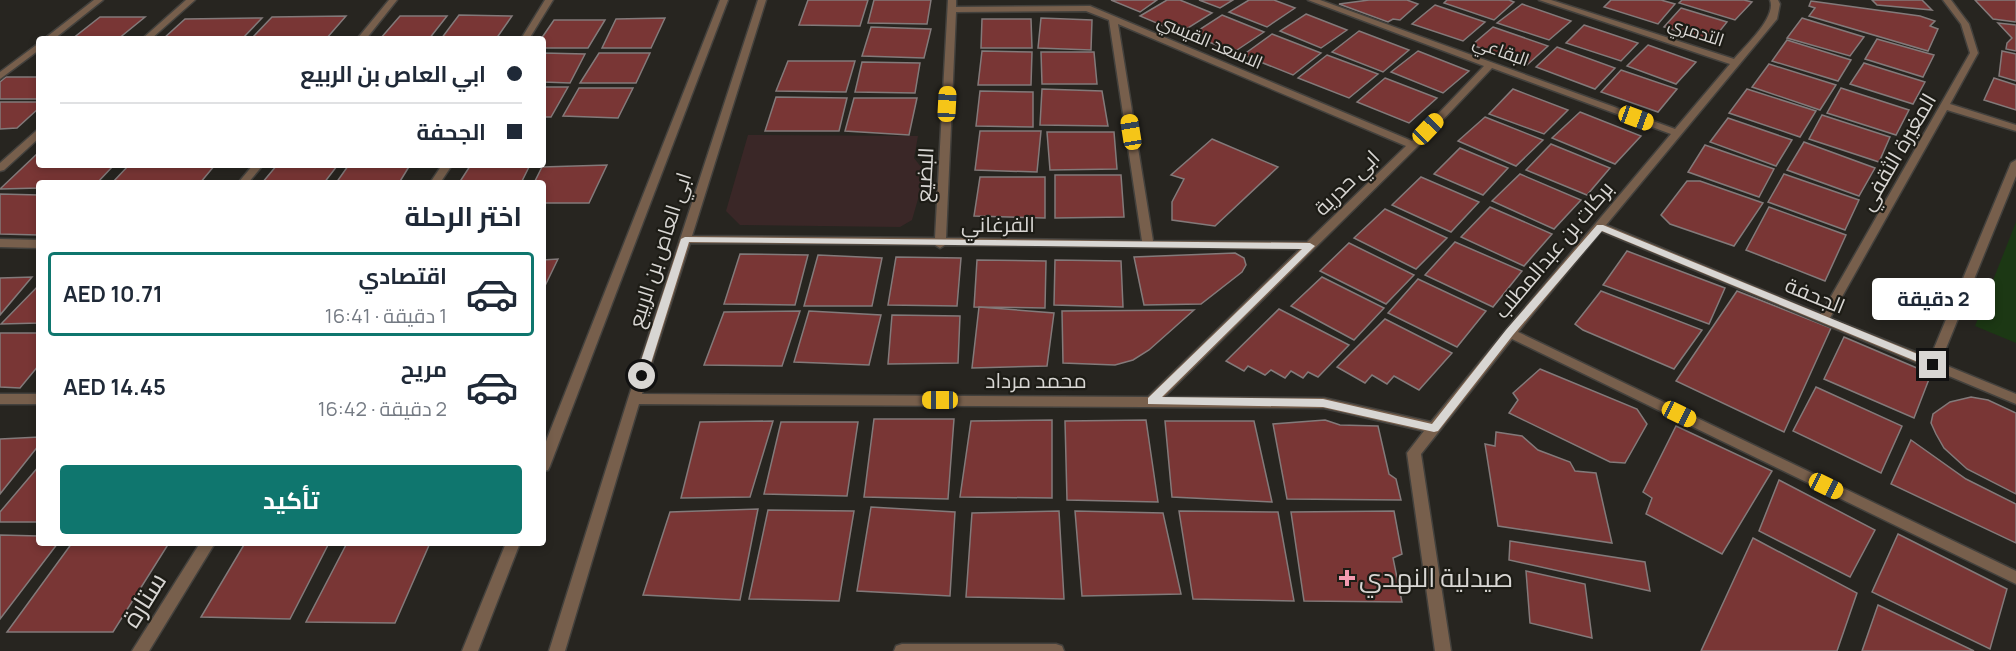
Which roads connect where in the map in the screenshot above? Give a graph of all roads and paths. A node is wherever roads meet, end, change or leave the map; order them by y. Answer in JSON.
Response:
{"nodes":[{"id":1,"x":99,"y":0,"type":"edge"},
{"id":2,"x":191,"y":0,"type":"edge"},
{"id":3,"x":393,"y":0,"type":"edge"},
{"id":4,"x":549,"y":0,"type":"edge"},
{"id":5,"x":724,"y":0,"type":"edge"},
{"id":6,"x":762,"y":0,"type":"edge"},
{"id":7,"x":1312,"y":0,"type":"edge"},
{"id":8,"x":1543,"y":0,"type":"edge"},
{"id":9,"x":1774,"y":0,"type":"edge"},
{"id":10,"x":1947,"y":0,"type":"edge"},
{"id":11,"x":951,"y":5,"type":"edge"},
{"id":12,"x":1113,"y":20,"type":"junction"},
{"id":13,"x":52,"y":36,"type":"edge"},
{"id":14,"x":149,"y":36,"type":"edge"},
{"id":15,"x":363,"y":36,"type":"edge"},
{"id":16,"x":527,"y":36,"type":"edge"},
{"id":17,"x":36,"y":48,"type":"edge"},
{"id":18,"x":1736,"y":63,"type":"junction"},
{"id":19,"x":1490,"y":65,"type":"junction"},
{"id":20,"x":0,"y":76,"type":"edge"},
{"id":21,"x":1945,"y":106,"type":"junction"},
{"id":22,"x":2016,"y":128,"type":"edge"},
{"id":23,"x":1678,"y":133,"type":"junction"},
{"id":24,"x":36,"y":136,"type":"edge"},
{"id":25,"x":1413,"y":145,"type":"junction"},
{"id":26,"x":2016,"y":163,"type":"edge"},
{"id":27,"x":0,"y":168,"type":"edge"},
{"id":28,"x":256,"y":168,"type":"edge"},
{"id":29,"x":246,"y":180,"type":"edge"},
{"id":30,"x":1600,"y":227,"type":"junction"},
{"id":31,"x":685,"y":239,"type":"junction"},
{"id":32,"x":0,"y":243,"type":"edge"},
{"id":33,"x":36,"y":244,"type":"edge"},
{"id":34,"x":940,"y":244,"type":"junction"},
{"id":35,"x":1148,"y":245,"type":"junction"},
{"id":36,"x":1310,"y":246,"type":"junction"},
{"id":37,"x":1823,"y":320,"type":"junction"},
{"id":38,"x":1510,"y":333,"type":"junction"},
{"id":39,"x":1933,"y":365,"type":"junction"},
{"id":40,"x":0,"y":399,"type":"edge"},
{"id":41,"x":36,"y":399,"type":"edge"},
{"id":42,"x":634,"y":399,"type":"junction"},
{"id":43,"x":2016,"y":399,"type":"edge"},
{"id":44,"x":1152,"y":401,"type":"junction"},
{"id":45,"x":1434,"y":428,"type":"junction"},
{"id":46,"x":546,"y":458,"type":"edge"},
{"id":47,"x":206,"y":546,"type":"edge"},
{"id":48,"x":512,"y":546,"type":"edge"},
{"id":49,"x":2016,"y":578,"type":"edge"},
{"id":50,"x":140,"y":651,"type":"edge"},
{"id":51,"x":470,"y":651,"type":"edge"},
{"id":52,"x":557,"y":651,"type":"edge"},
{"id":53,"x":902,"y":651,"type":"edge"},
{"id":54,"x":1056,"y":651,"type":"edge"},
{"id":55,"x":1443,"y":651,"type":"edge"}],
"edges":[{"from":1,"to":13,"type":"street"},
{"from":2,"to":14,"type":"street"},
{"from":3,"to":15,"type":"street"},
{"from":4,"to":16,"type":"street"},
{"from":5,"to":46,"type":"street","name":"ابي العاص بن الربيع"},
{"from":6,"to":31,"type":"street","name":"ابي العاص بن الربيع"},
{"from":7,"to":19,"type":"street","name":"البقاعي"},
{"from":8,"to":18,"type":"street","name":"التدمري"},
{"from":9,"to":18,"type":"street","name":"بركات بن عبدالمطلب"},
{"from":10,"to":21,"type":"street","name":"المغيرة الثقفي"},
{"from":11,"to":12,"type":"street","name":"الاسعد القيسي"},
{"from":11,"to":34,"type":"street","name":"البضيع"},
{"from":12,"to":25,"type":"street","name":"الاسعد القيسي"},
{"from":12,"to":35,"type":"street"},
{"from":17,"to":20,"type":"street"},
{"from":18,"to":23,"type":"street","name":"بركات بن عبدالمطلب"},
{"from":19,"to":23,"type":"street","name":"البقاعي"},
{"from":19,"to":25,"type":"street","name":"ابي حدرية"},
{"from":21,"to":22,"type":"street"},
{"from":21,"to":37,"type":"street","name":"المغيرة الثقفي"},
{"from":23,"to":30,"type":"street","name":"بركات بن عبدالمطلب"},
{"from":24,"to":27,"type":"street"},
{"from":25,"to":36,"type":"street","name":"ابي حدرية"},
{"from":26,"to":39,"type":"street"},
{"from":28,"to":29,"type":"street"},
{"from":30,"to":37,"type":"street","name":"الجحفة"},
{"from":30,"to":38,"type":"street","name":"بركات بن عبدالمطلب"},
{"from":31,"to":34,"type":"street","name":"الفرغاني"},
{"from":31,"to":42,"type":"street","name":"ابي العاص بن الربيع"},
{"from":32,"to":33,"type":"street"},
{"from":34,"to":35,"type":"street","name":"الفرغاني"},
{"from":35,"to":36,"type":"street","name":"الفرغاني"},
{"from":36,"to":44,"type":"street","name":"ابي حدرية"},
{"from":37,"to":39,"type":"street","name":"الجحفة"},
{"from":38,"to":45,"type":"street","name":"بركات بن عبدالمطلب"},
{"from":38,"to":49,"type":"street"},
{"from":39,"to":43,"type":"street","name":"الجحفة"},
{"from":40,"to":41,"type":"street"},
{"from":42,"to":44,"type":"street","name":"محمد مرداد"},
{"from":42,"to":52,"type":"street","name":"ابي العاص بن الربيع"},
{"from":44,"to":45,"type":"street","name":"محمد مرداد"},
{"from":45,"to":55,"type":"street","name":"بركات بن عبدالمطلب"},
{"from":47,"to":50,"type":"street","name":"ستارة"},
{"from":48,"to":51,"type":"street"},
{"from":53,"to":54,"type":"street"}]}
